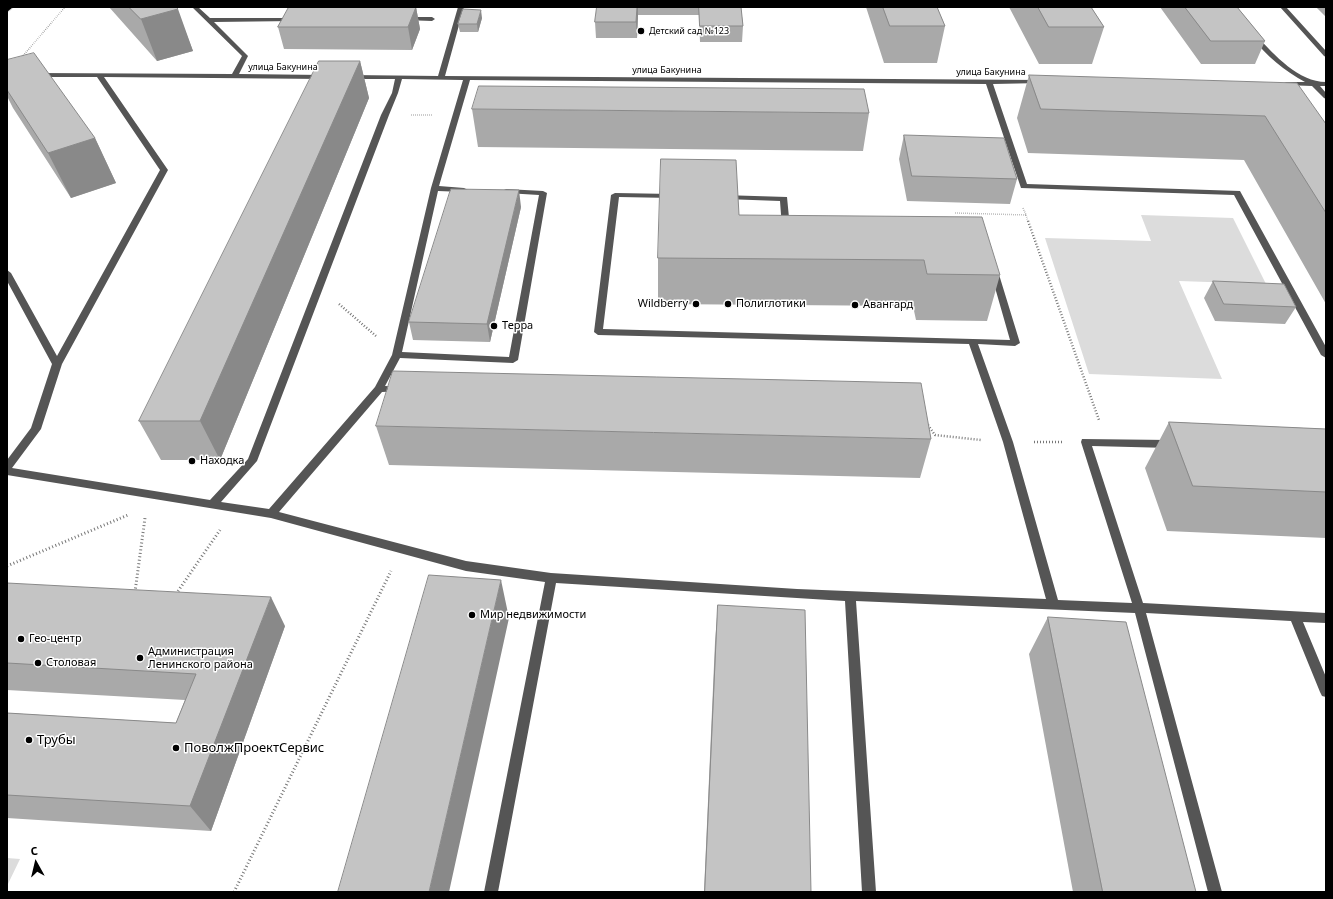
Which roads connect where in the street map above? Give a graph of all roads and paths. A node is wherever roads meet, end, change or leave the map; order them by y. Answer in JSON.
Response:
{"nodes":[{"id":1,"x":10,"y":7,"type":"edge"},
{"id":2,"x":65,"y":7,"type":"edge"},
{"id":3,"x":195,"y":7,"type":"edge"},
{"id":4,"x":461,"y":7,"type":"edge"},
{"id":5,"x":1283,"y":7,"type":"edge"},
{"id":6,"x":7,"y":10,"type":"edge"},
{"id":7,"x":304,"y":19,"type":"edge"},
{"id":8,"x":396,"y":19,"type":"edge"},
{"id":9,"x":432,"y":19,"type":"dead end"},
{"id":10,"x":208,"y":20,"type":"junction"},
{"id":11,"x":1249,"y":31,"type":"edge"},
{"id":12,"x":1326,"y":55,"type":"edge"},
{"id":13,"x":20,"y":60,"type":"edge"},
{"id":14,"x":31,"y":75,"type":"edge"},
{"id":15,"x":99,"y":75,"type":"junction"},
{"id":16,"x":235,"y":76,"type":"junction"},
{"id":17,"x":329,"y":77,"type":"edge"},
{"id":18,"x":344,"y":77,"type":"edge"},
{"id":19,"x":399,"y":77,"type":"junction"},
{"id":20,"x":441,"y":78,"type":"junction"},
{"id":21,"x":467,"y":78,"type":"junction"},
{"id":22,"x":989,"y":81,"type":"junction"},
{"id":23,"x":1044,"y":82,"type":"edge"},
{"id":24,"x":1282,"y":84,"type":"edge"},
{"id":25,"x":1314,"y":84,"type":"junction"},
{"id":26,"x":1326,"y":84,"type":"edge"},
{"id":27,"x":1326,"y":97,"type":"edge"},
{"id":28,"x":385,"y":115,"type":"junction"},
{"id":29,"x":456,"y":116,"type":"junction"},
{"id":30,"x":1024,"y":186,"type":"junction"},
{"id":31,"x":435,"y":188,"type":"junction"},
{"id":32,"x":474,"y":190,"type":"edge"},
{"id":33,"x":497,"y":191,"type":"edge"},
{"id":34,"x":684,"y":197,"type":"edge"},
{"id":35,"x":715,"y":197,"type":"edge"},
{"id":36,"x":955,"y":213,"type":"dead end"},
{"id":37,"x":1026,"y":215,"type":"junction"},
{"id":38,"x":787,"y":238,"type":"edge"},
{"id":39,"x":993,"y":264,"type":"edge"},
{"id":40,"x":7,"y":273,"type":"edge"},
{"id":41,"x":319,"y":287,"type":"junction"},
{"id":42,"x":972,"y":341,"type":"junction"},
{"id":43,"x":397,"y":354,"type":"junction"},
{"id":44,"x":1326,"y":355,"type":"edge"},
{"id":45,"x":57,"y":364,"type":"junction"},
{"id":46,"x":379,"y":389,"type":"junction"},
{"id":47,"x":411,"y":390,"type":"edge"},
{"id":48,"x":927,"y":424,"type":"edge"},
{"id":49,"x":1008,"y":442,"type":"junction"},
{"id":50,"x":1086,"y":442,"type":"junction"},
{"id":51,"x":1108,"y":443,"type":"junction"},
{"id":52,"x":1178,"y":444,"type":"edge"},
{"id":53,"x":7,"y":467,"type":"edge"},
{"id":54,"x":7,"y":471,"type":"edge"},
{"id":55,"x":171,"y":498,"type":"junction"},
{"id":56,"x":212,"y":505,"type":"junction"},
{"id":57,"x":235,"y":509,"type":"junction"},
{"id":58,"x":132,"y":514,"type":"dead end"},
{"id":59,"x":271,"y":514,"type":"junction"},
{"id":60,"x":401,"y":550,"type":"junction"},
{"id":61,"x":7,"y":566,"type":"edge"},
{"id":62,"x":550,"y":578,"type":"junction"},
{"id":63,"x":128,"y":592,"type":"edge"},
{"id":64,"x":135,"y":593,"type":"junction"},
{"id":65,"x":142,"y":593,"type":"edge"},
{"id":66,"x":170,"y":594,"type":"edge"},
{"id":67,"x":850,"y":596,"type":"junction"},
{"id":68,"x":1053,"y":604,"type":"junction"},
{"id":69,"x":1139,"y":608,"type":"junction"},
{"id":70,"x":1295,"y":617,"type":"junction"},
{"id":71,"x":1326,"y":618,"type":"edge"},
{"id":72,"x":1326,"y":692,"type":"edge"},
{"id":73,"x":234,"y":892,"type":"edge"},
{"id":74,"x":491,"y":892,"type":"edge"},
{"id":75,"x":869,"y":892,"type":"edge"},
{"id":76,"x":1215,"y":892,"type":"edge"}],
"edges":[{"from":1,"to":6,"type":"main road"},
{"from":2,"to":13,"type":"path"},
{"from":3,"to":10,"type":"street"},
{"from":4,"to":20,"type":"street"},
{"from":5,"to":12,"type":"street"},
{"from":7,"to":10,"type":"street"},
{"from":8,"to":9,"type":"street"},
{"from":10,"to":16,"type":"street"},
{"from":11,"to":25,"type":"street"},
{"from":14,"to":15,"type":"street","name":"улица Бакунина"},
{"from":15,"to":16,"type":"street","name":"улица Бакунина"},
{"from":15,"to":45,"type":"street"},
{"from":16,"to":17,"type":"street","name":"улица Бакунина"},
{"from":18,"to":19,"type":"street","name":"улица Бакунина"},
{"from":19,"to":20,"type":"street","name":"улица Бакунина"},
{"from":19,"to":28,"type":"street"},
{"from":20,"to":21,"type":"street","name":"улица Бакунина"},
{"from":21,"to":22,"type":"street","name":"улица Бакунина"},
{"from":21,"to":29,"type":"street"},
{"from":22,"to":23,"type":"street","name":"улица Бакунина"},
{"from":22,"to":30,"type":"street"},
{"from":24,"to":25,"type":"street"},
{"from":25,"to":26,"type":"street"},
{"from":25,"to":27,"type":"street"},
{"from":28,"to":29,"type":"path"},
{"from":28,"to":41,"type":"street"},
{"from":29,"to":31,"type":"street"},
{"from":30,"to":37,"type":"path"},
{"from":30,"to":44,"type":"street"},
{"from":31,"to":32,"type":"street"},
{"from":31,"to":43,"type":"street"},
{"from":33,"to":43,"type":"street"},
{"from":34,"to":42,"type":"street"},
{"from":35,"to":38,"type":"street"},
{"from":36,"to":37,"type":"path"},
{"from":37,"to":51,"type":"path"},
{"from":39,"to":42,"type":"street"},
{"from":40,"to":45,"type":"street"},
{"from":41,"to":43,"type":"path"},
{"from":41,"to":56,"type":"street"},
{"from":42,"to":49,"type":"street"},
{"from":43,"to":46,"type":"street"},
{"from":45,"to":53,"type":"street"},
{"from":46,"to":47,"type":"street"},
{"from":46,"to":59,"type":"street"},
{"from":48,"to":49,"type":"path"},
{"from":49,"to":50,"type":"path"},
{"from":49,"to":68,"type":"street"},
{"from":50,"to":51,"type":"street"},
{"from":50,"to":69,"type":"street"},
{"from":51,"to":52,"type":"street"},
{"from":54,"to":55,"type":"street"},
{"from":55,"to":56,"type":"street"},
{"from":55,"to":64,"type":"path"},
{"from":56,"to":57,"type":"street"},
{"from":57,"to":59,"type":"street"},
{"from":57,"to":66,"type":"path"},
{"from":58,"to":61,"type":"path"},
{"from":59,"to":60,"type":"street"},
{"from":60,"to":62,"type":"street"},
{"from":60,"to":73,"type":"path"},
{"from":62,"to":67,"type":"street"},
{"from":62,"to":74,"type":"street"},
{"from":63,"to":64,"type":"path"},
{"from":64,"to":65,"type":"path"},
{"from":67,"to":68,"type":"street"},
{"from":67,"to":75,"type":"street"},
{"from":68,"to":69,"type":"street"},
{"from":69,"to":70,"type":"street"},
{"from":69,"to":76,"type":"street"},
{"from":70,"to":71,"type":"street"},
{"from":70,"to":72,"type":"street"}]}
